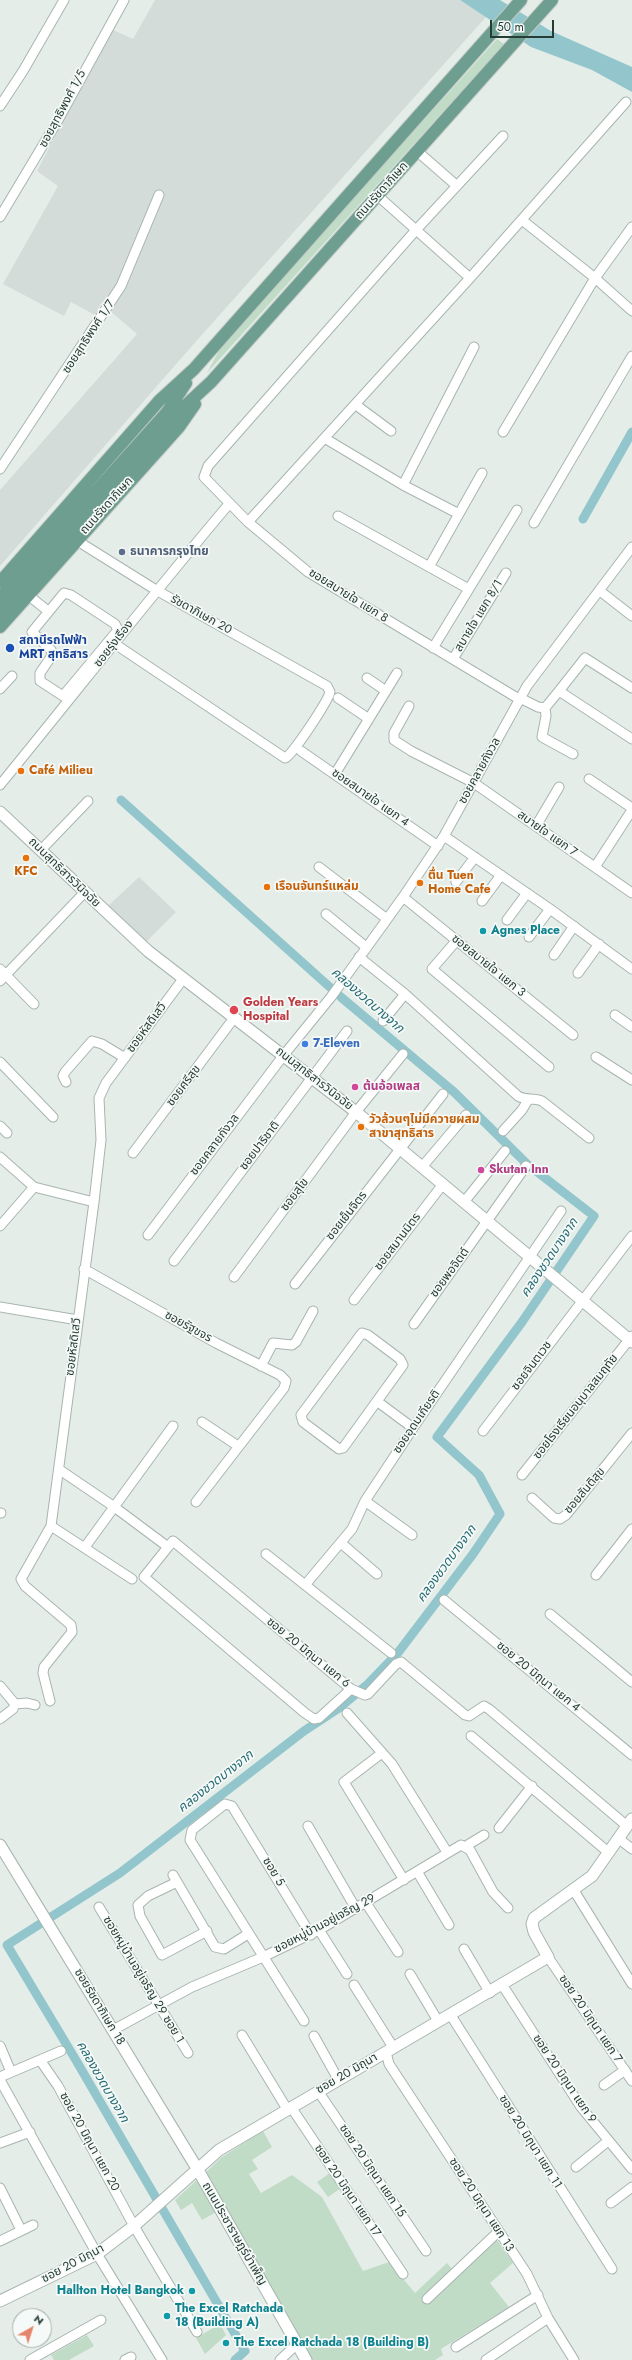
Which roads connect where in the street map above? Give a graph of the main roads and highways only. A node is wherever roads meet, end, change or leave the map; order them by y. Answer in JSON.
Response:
{"nodes":[{"id":1,"x":521,"y":0,"type":"edge"},
{"id":2,"x":552,"y":0,"type":"edge"},
{"id":3,"x":194,"y":369,"type":"junction"},
{"id":4,"x":211,"y":382,"type":"junction"},
{"id":5,"x":0,"y":582,"type":"edge"},
{"id":6,"x":0,"y":598,"type":"edge"},
{"id":7,"x":0,"y":612,"type":"edge"},
{"id":8,"x":0,"y":627,"type":"edge"}],
"edges":[{"from":1,"to":3,"type":"main road","name":"ถนนรัชดาภิเษก"},
{"from":2,"to":4,"type":"main road","name":"ถนนรัชดาภิเษก"},
{"from":3,"to":5,"type":"main road","name":"ถนนรัชดาภิเษก"},
{"from":3,"to":6,"type":"main road","name":"ถนนรัชดาภิเษก"},
{"from":4,"to":7,"type":"main road","name":"ถนนรัชดาภิเษก"},
{"from":4,"to":8,"type":"main road","name":"ถนนรัชดาภิเษก"}]}
